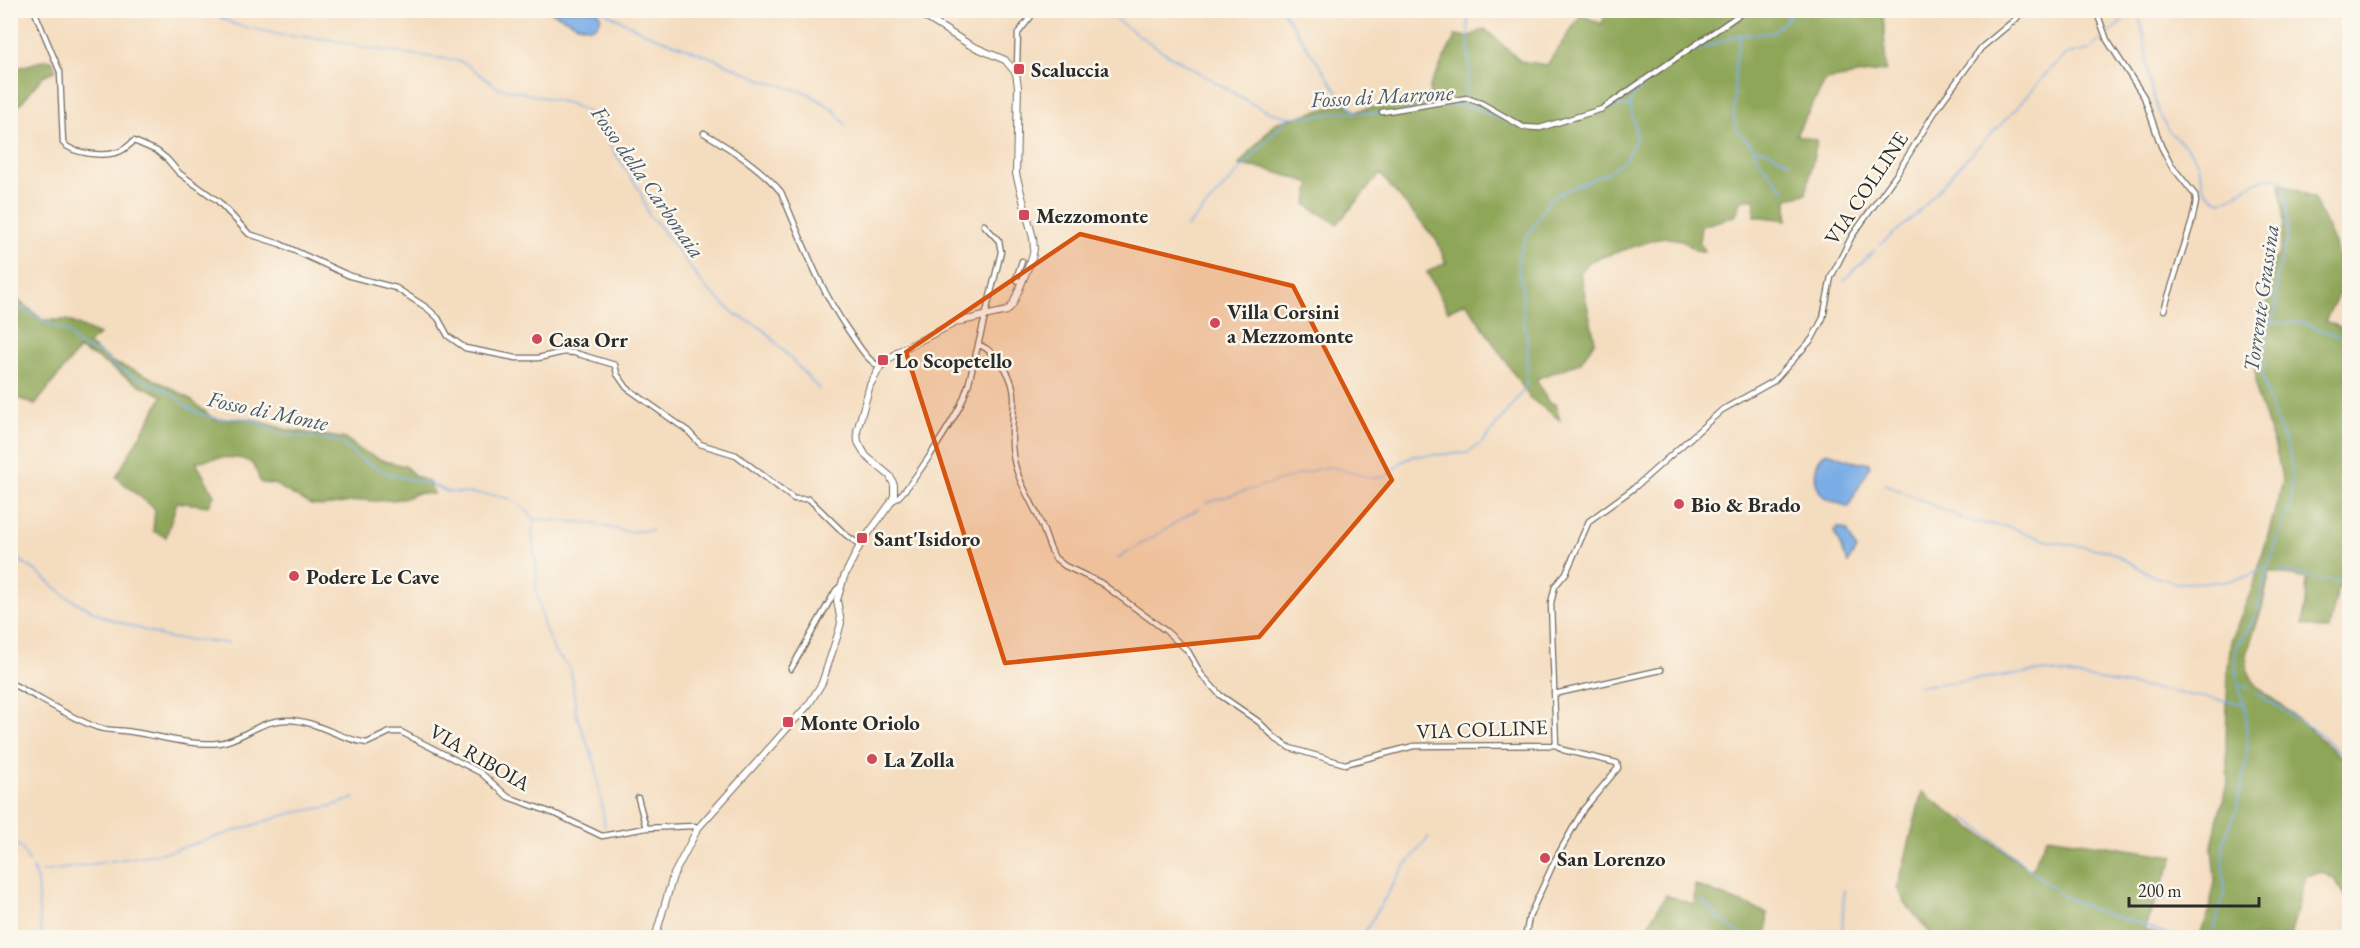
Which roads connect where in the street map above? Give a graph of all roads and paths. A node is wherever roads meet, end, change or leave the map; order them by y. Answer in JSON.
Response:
{"nodes":[{"id":1,"x":34,"y":10,"type":"edge"},
{"id":2,"x":914,"y":10,"type":"edge"},
{"id":3,"x":1036,"y":10,"type":"edge"},
{"id":4,"x":1746,"y":10,"type":"edge"},
{"id":5,"x":2023,"y":10,"type":"edge"},
{"id":6,"x":2096,"y":10,"type":"edge"},
{"id":7,"x":1014,"y":70,"type":"junction"},
{"id":8,"x":1382,"y":112,"type":"dead end"},
{"id":9,"x":704,"y":133,"type":"dead end"},
{"id":10,"x":984,"y":225,"type":"dead end"},
{"id":11,"x":1022,"y":261,"type":"dead end"},
{"id":12,"x":1022,"y":283,"type":"junction"},
{"id":13,"x":2164,"y":310,"type":"dead end"},
{"id":14,"x":984,"y":315,"type":"junction"},
{"id":15,"x":978,"y":344,"type":"junction"},
{"id":16,"x":880,"y":367,"type":"junction"},
{"id":17,"x":892,"y":501,"type":"junction"},
{"id":18,"x":860,"y":545,"type":"junction"},
{"id":19,"x":841,"y":585,"type":"junction"},
{"id":20,"x":790,"y":669,"type":"dead end"},
{"id":21,"x":1661,"y":670,"type":"dead end"},
{"id":22,"x":10,"y":683,"type":"edge"},
{"id":23,"x":1554,"y":694,"type":"junction"},
{"id":24,"x":1556,"y":746,"type":"junction"},
{"id":25,"x":638,"y":798,"type":"dead end"},
{"id":26,"x":646,"y":828,"type":"junction"},
{"id":27,"x":698,"y":828,"type":"junction"},
{"id":28,"x":655,"y":938,"type":"edge"},
{"id":29,"x":1525,"y":938,"type":"edge"}],
"edges":[{"from":1,"to":18,"type":"street"},
{"from":2,"to":7,"type":"main road"},
{"from":3,"to":7,"type":"street"},
{"from":4,"to":8,"type":"street"},
{"from":5,"to":23,"type":"street","name":"VIA COLLINE"},
{"from":6,"to":13,"type":"street"},
{"from":7,"to":12,"type":"main road"},
{"from":9,"to":16,"type":"street"},
{"from":10,"to":14,"type":"street"},
{"from":11,"to":12,"type":"street"},
{"from":12,"to":14,"type":"main road"},
{"from":14,"to":15,"type":"street"},
{"from":14,"to":16,"type":"main road"},
{"from":15,"to":17,"type":"street"},
{"from":15,"to":24,"type":"street","name":"VIA COLLINE"},
{"from":16,"to":17,"type":"main road"},
{"from":17,"to":18,"type":"main road"},
{"from":18,"to":19,"type":"main road"},
{"from":19,"to":20,"type":"street"},
{"from":19,"to":27,"type":"main road"},
{"from":21,"to":23,"type":"street"},
{"from":22,"to":26,"type":"street","name":"VIA RIBOIA"},
{"from":23,"to":24,"type":"street","name":"VIA COLLINE"},
{"from":24,"to":29,"type":"street"},
{"from":25,"to":26,"type":"street"},
{"from":26,"to":27,"type":"street","name":"VIA RIBOIA"},
{"from":27,"to":28,"type":"main road"}]}
